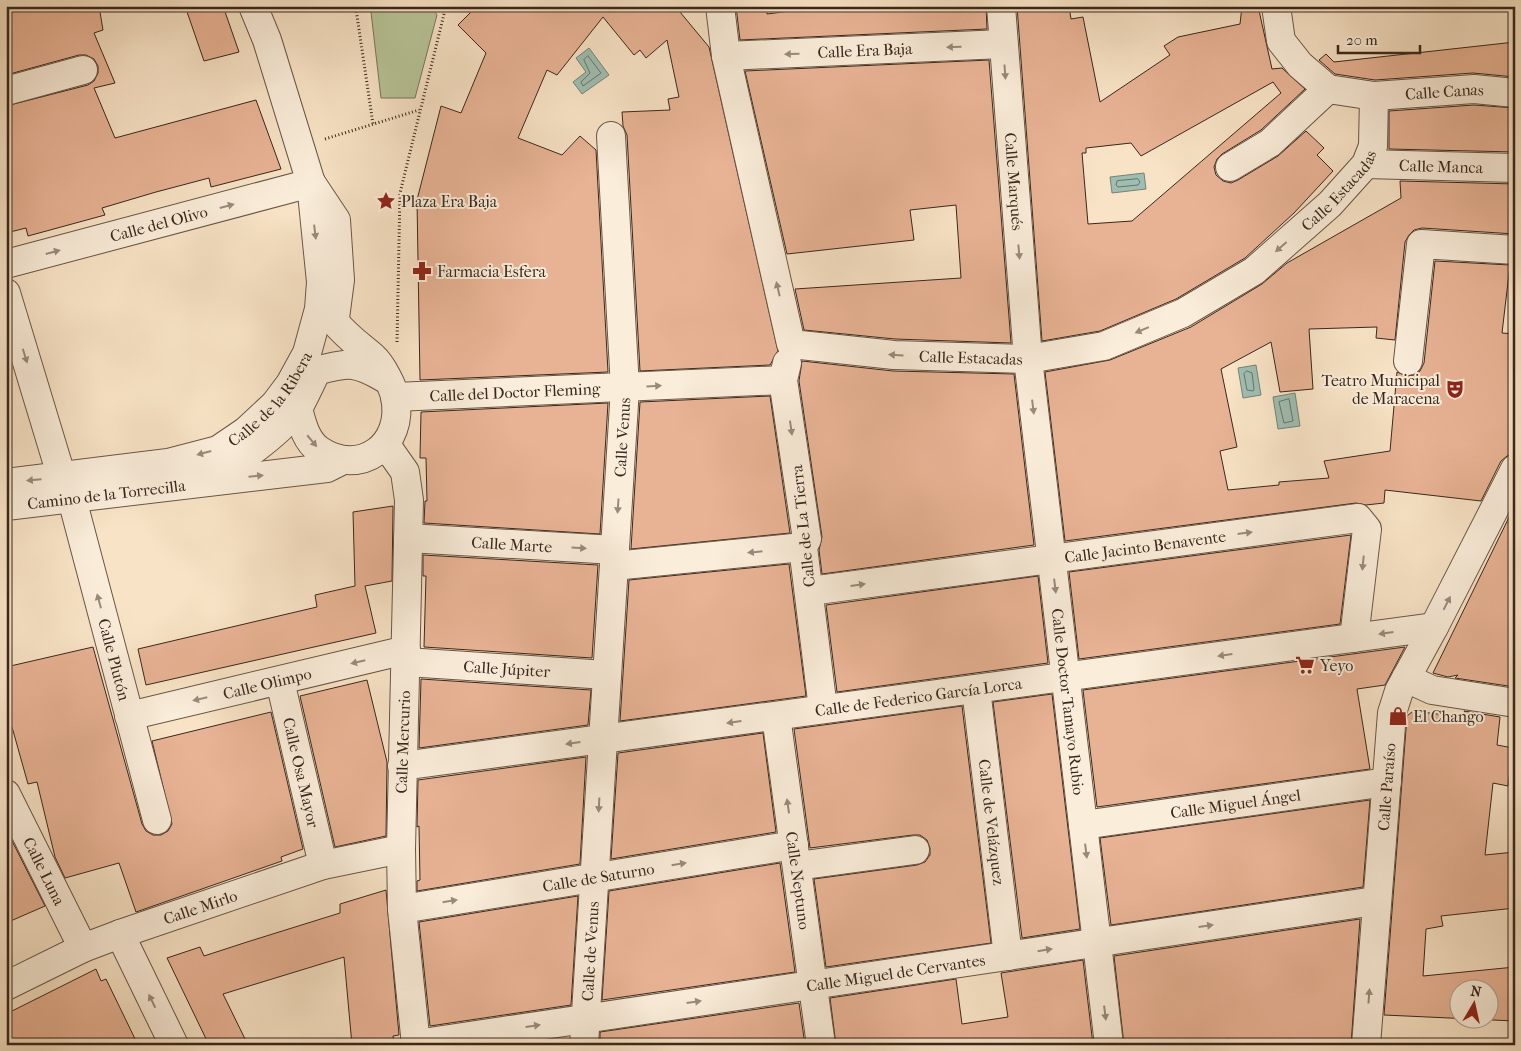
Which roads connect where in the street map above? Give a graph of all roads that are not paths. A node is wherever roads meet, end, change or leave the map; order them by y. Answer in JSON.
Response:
{"nodes":[{"id":1,"x":253,"y":6,"type":"edge"},
{"id":2,"x":720,"y":6,"type":"edge"},
{"id":3,"x":1001,"y":6,"type":"edge"},
{"id":4,"x":1276,"y":6,"type":"edge"},
{"id":5,"x":1003,"y":44,"type":"junction"},
{"id":6,"x":726,"y":56,"type":"junction"},
{"id":7,"x":83,"y":70,"type":"dead end"},
{"id":8,"x":1328,"y":89,"type":"junction"},
{"id":9,"x":6,"y":91,"type":"edge"},
{"id":10,"x":1515,"y":93,"type":"edge"},
{"id":11,"x":1374,"y":96,"type":"junction"},
{"id":12,"x":611,"y":136,"type":"dead end"},
{"id":13,"x":1366,"y":164,"type":"junction"},
{"id":14,"x":1230,"y":166,"type":"dead end"},
{"id":15,"x":1505,"y":168,"type":"edge"},
{"id":16,"x":311,"y":183,"type":"junction"},
{"id":17,"x":1515,"y":250,"type":"edge"},
{"id":18,"x":6,"y":264,"type":"edge"},
{"id":19,"x":6,"y":293,"type":"edge"},
{"id":20,"x":334,"y":321,"type":"junction"},
{"id":21,"x":791,"y":344,"type":"junction"},
{"id":22,"x":1028,"y":358,"type":"junction"},
{"id":23,"x":1408,"y":360,"type":"dead end"},
{"id":24,"x":784,"y":380,"type":"junction"},
{"id":25,"x":300,"y":384,"type":"junction"},
{"id":26,"x":626,"y":388,"type":"junction"},
{"id":27,"x":391,"y":389,"type":"junction"},
{"id":28,"x":386,"y":445,"type":"junction"},
{"id":29,"x":343,"y":460,"type":"junction"},
{"id":30,"x":1515,"y":469,"type":"edge"},
{"id":31,"x":207,"y":482,"type":"junction"},
{"id":32,"x":6,"y":483,"type":"edge"},
{"id":33,"x":67,"y":488,"type":"junction"},
{"id":34,"x":6,"y":506,"type":"edge"},
{"id":35,"x":408,"y":538,"type":"junction"},
{"id":36,"x":803,"y":546,"type":"junction"},
{"id":37,"x":614,"y":558,"type":"junction"},
{"id":38,"x":1052,"y":558,"type":"junction"},
{"id":39,"x":810,"y":591,"type":"junction"},
{"id":40,"x":1434,"y":627,"type":"junction"},
{"id":41,"x":1354,"y":638,"type":"junction"},
{"id":42,"x":406,"y":656,"type":"junction"},
{"id":43,"x":607,"y":675,"type":"junction"},
{"id":44,"x":1066,"y":677,"type":"junction"},
{"id":45,"x":1406,"y":678,"type":"junction"},
{"id":46,"x":280,"y":681,"type":"junction"},
{"id":47,"x":976,"y":689,"type":"junction"},
{"id":48,"x":1515,"y":703,"type":"edge"},
{"id":49,"x":823,"y":710,"type":"junction"},
{"id":50,"x":128,"y":716,"type":"junction"},
{"id":51,"x":776,"y":716,"type":"junction"},
{"id":52,"x":603,"y":739,"type":"junction"},
{"id":53,"x":402,"y":766,"type":"junction"},
{"id":54,"x":1387,"y":782,"type":"junction"},
{"id":55,"x":6,"y":794,"type":"edge"},
{"id":56,"x":157,"y":820,"type":"dead end"},
{"id":57,"x":1083,"y":825,"type":"junction"},
{"id":58,"x":401,"y":849,"type":"junction"},
{"id":59,"x":916,"y":850,"type":"dead end"},
{"id":60,"x":795,"y":856,"type":"junction"},
{"id":61,"x":323,"y":865,"type":"junction"},
{"id":62,"x":595,"y":878,"type":"junction"},
{"id":63,"x":1375,"y":901,"type":"junction"},
{"id":64,"x":402,"y":909,"type":"junction"},
{"id":65,"x":120,"y":934,"type":"junction"},
{"id":66,"x":1097,"y":942,"type":"junction"},
{"id":67,"x":83,"y":948,"type":"junction"},
{"id":68,"x":1008,"y":956,"type":"junction"},
{"id":69,"x":813,"y":984,"type":"junction"},
{"id":70,"x":6,"y":986,"type":"edge"},
{"id":71,"x":585,"y":1032,"type":"edge"},
{"id":72,"x":416,"y":1044,"type":"edge"},
{"id":73,"x":174,"y":1045,"type":"edge"},
{"id":74,"x":821,"y":1045,"type":"edge"},
{"id":75,"x":1109,"y":1045,"type":"edge"},
{"id":76,"x":1366,"y":1045,"type":"edge"}],
"edges":[{"from":1,"to":16,"type":"street","name":"Calle de la Ribera"},
{"from":2,"to":6,"type":"street"},
{"from":3,"to":5,"type":"street","name":"Calle Marqués"},
{"from":4,"to":8,"type":"street"},
{"from":5,"to":6,"type":"street","name":"Calle Era Baja","one_way":true},
{"from":5,"to":22,"type":"street","name":"Calle Marqués","one_way":true},
{"from":21,"to":6,"type":"street","one_way":true},
{"from":7,"to":9,"type":"street"},
{"from":8,"to":11,"type":"street","name":"Calle Canas"},
{"from":8,"to":14,"type":"street"},
{"from":10,"to":11,"type":"street","name":"Calle Canas"},
{"from":11,"to":13,"type":"street","name":"Calle Estacadas"},
{"from":12,"to":26,"type":"street","name":"Calle Venus"},
{"from":13,"to":15,"type":"street","name":"Calle Manca"},
{"from":13,"to":22,"type":"street","name":"Calle Estacadas","one_way":true},
{"from":18,"to":16,"type":"street","name":"Calle del Olivo","one_way":true},
{"from":16,"to":20,"type":"street","name":"Calle de la Ribera"},
{"from":16,"to":25,"type":"street","name":"Calle de la Ribera","one_way":true},
{"from":17,"to":23,"type":"street"},
{"from":19,"to":33,"type":"street","one_way":true},
{"from":20,"to":25,"type":"street","name":"Calle de la Ribera"},
{"from":20,"to":27,"type":"street"},
{"from":22,"to":21,"type":"street","name":"Calle Estacadas","one_way":true},
{"from":21,"to":24,"type":"street","name":"Calle de La Tierra"},
{"from":22,"to":38,"type":"street","name":"Calle Doctor Tamayo Rubio","one_way":true},
{"from":26,"to":24,"type":"street","name":"Calle del Doctor Fleming","one_way":true},
{"from":24,"to":36,"type":"street","name":"Calle de La Tierra","one_way":true},
{"from":25,"to":27,"type":"street"},
{"from":25,"to":29,"type":"street","one_way":true},
{"from":25,"to":31,"type":"street","name":"Camino de la Torrecilla"},
{"from":25,"to":33,"type":"street","name":"Calle de la Ribera","one_way":true},
{"from":26,"to":27,"type":"street","name":"Calle del Doctor Fleming"},
{"from":26,"to":37,"type":"street","name":"Calle Venus","one_way":true},
{"from":27,"to":28,"type":"street"},
{"from":28,"to":29,"type":"street"},
{"from":28,"to":35,"type":"street","name":"Calle Mercurio"},
{"from":31,"to":29,"type":"street","name":"Camino de la Torrecilla","one_way":true},
{"from":40,"to":30,"type":"street","name":"Calle Paraíso","one_way":true},
{"from":31,"to":33,"type":"street","name":"Camino de la Torrecilla"},
{"from":33,"to":32,"type":"street","name":"Camino de la Torrecilla","one_way":true},
{"from":33,"to":34,"type":"street","name":"Camino de la Torrecilla"},
{"from":50,"to":33,"type":"street","name":"Calle Plutón","one_way":true},
{"from":35,"to":37,"type":"street","name":"Calle Marte","one_way":true},
{"from":35,"to":42,"type":"street","name":"Calle Mercurio"},
{"from":36,"to":37,"type":"street","name":"Calle Marte","one_way":true},
{"from":36,"to":39,"type":"street","name":"Calle de La Tierra"},
{"from":37,"to":43,"type":"street","name":"Calle Venus"},
{"from":39,"to":38,"type":"street","name":"Calle Jacinto Benavente","one_way":true},
{"from":38,"to":41,"type":"street","name":"Calle Jacinto Benavente","one_way":true},
{"from":38,"to":44,"type":"street","name":"Calle Doctor Tamayo Rubio","one_way":true},
{"from":39,"to":49,"type":"street","name":"Calle de La Tierra"},
{"from":40,"to":41,"type":"street","name":"Calle de Federico García Lorca","one_way":true},
{"from":40,"to":45,"type":"street","name":"Calle Paraíso"},
{"from":41,"to":44,"type":"street","name":"Calle de Federico García Lorca","one_way":true},
{"from":42,"to":43,"type":"street","name":"Calle Júpiter"},
{"from":42,"to":46,"type":"street","name":"Calle Olimpo","one_way":true},
{"from":42,"to":53,"type":"street","name":"Calle Mercurio"},
{"from":43,"to":52,"type":"street","name":"Calle Venus"},
{"from":44,"to":47,"type":"street","name":"Calle de Federico García Lorca"},
{"from":44,"to":57,"type":"street","name":"Calle Doctor Tamayo Rubio"},
{"from":45,"to":48,"type":"street"},
{"from":45,"to":54,"type":"street","name":"Calle Paraíso"},
{"from":46,"to":50,"type":"street","name":"Calle Olimpo","one_way":true},
{"from":46,"to":61,"type":"street","name":"Calle Osa Mayor"},
{"from":47,"to":49,"type":"street","name":"Calle de Federico García Lorca"},
{"from":47,"to":68,"type":"street","name":"Calle de Velázquez"},
{"from":49,"to":51,"type":"street","name":"Calle de Federico García Lorca"},
{"from":50,"to":56,"type":"street","name":"Calle Plutón"},
{"from":51,"to":52,"type":"street","name":"Calle de Federico García Lorca","one_way":true},
{"from":60,"to":51,"type":"street","name":"Calle Neptuno","one_way":true},
{"from":52,"to":53,"type":"street","name":"Calle de Federico García Lorca","one_way":true},
{"from":52,"to":62,"type":"street","name":"Calle de Venus","one_way":true},
{"from":53,"to":58,"type":"street","name":"Calle Mercurio"},
{"from":54,"to":57,"type":"street","name":"Calle Miguel Ángel"},
{"from":54,"to":63,"type":"street","name":"Calle Paraíso"},
{"from":55,"to":67,"type":"street","name":"Calle Luna"},
{"from":57,"to":66,"type":"street","name":"Calle Doctor Tamayo Rubio","one_way":true},
{"from":58,"to":61,"type":"street","name":"Calle Mirlo"},
{"from":58,"to":64,"type":"street","name":"Calle Mercurio"},
{"from":59,"to":60,"type":"street","name":"Calle de Saturno"},
{"from":62,"to":60,"type":"street","name":"Calle de Saturno","one_way":true},
{"from":60,"to":69,"type":"street","name":"Calle Neptuno"},
{"from":61,"to":65,"type":"street","name":"Calle Mirlo"},
{"from":64,"to":62,"type":"street","name":"Calle de Saturno","one_way":true},
{"from":62,"to":71,"type":"street","name":"Calle de Venus"},
{"from":66,"to":63,"type":"street","name":"Calle Miguel de Cervantes","one_way":true},
{"from":76,"to":63,"type":"street","name":"Calle Paraíso","one_way":true},
{"from":64,"to":72,"type":"street","name":"Calle Mercurio"},
{"from":65,"to":67,"type":"street","name":"Calle Mirlo"},
{"from":73,"to":65,"type":"street","one_way":true},
{"from":68,"to":66,"type":"street","name":"Calle Miguel de Cervantes","one_way":true},
{"from":66,"to":75,"type":"street","name":"Calle Doctor Tamayo Rubio","one_way":true},
{"from":67,"to":70,"type":"street","name":"Calle Mirlo"},
{"from":68,"to":69,"type":"street","name":"Calle Miguel de Cervantes"},
{"from":71,"to":69,"type":"street","name":"Calle Miguel de Cervantes","one_way":true},
{"from":69,"to":74,"type":"street","name":"Calle Neptuno"},
{"from":72,"to":71,"type":"street","name":"Calle Miguel de Cervantes","one_way":true}]}
